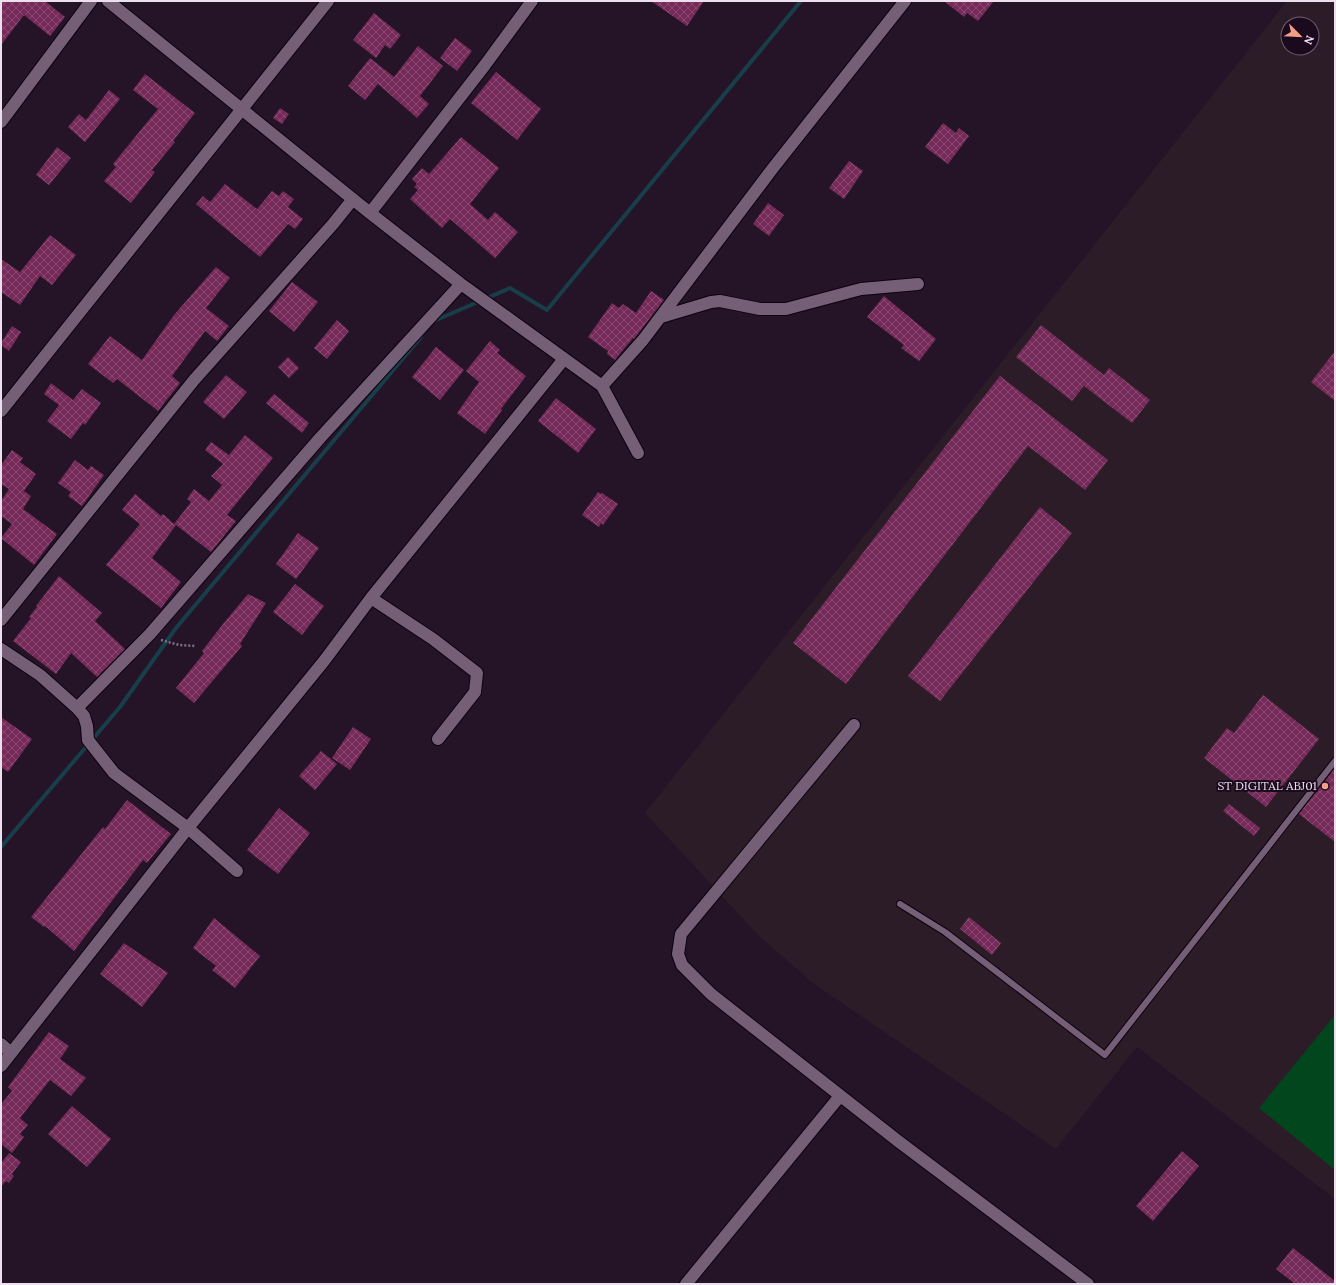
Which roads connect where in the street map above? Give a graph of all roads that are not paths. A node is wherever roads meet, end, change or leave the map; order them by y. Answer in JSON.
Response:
{"nodes":[{"id":1,"x":91,"y":1,"type":"edge"},
{"id":2,"x":108,"y":1,"type":"edge"},
{"id":3,"x":328,"y":1,"type":"edge"},
{"id":4,"x":532,"y":1,"type":"edge"},
{"id":5,"x":905,"y":1,"type":"edge"},
{"id":6,"x":241,"y":108,"type":"junction"},
{"id":7,"x":1,"y":122,"type":"edge"},
{"id":8,"x":353,"y":199,"type":"junction"},
{"id":9,"x":370,"y":213,"type":"junction"},
{"id":10,"x":461,"y":284,"type":"junction"},
{"id":11,"x":918,"y":284,"type":"dead end"},
{"id":12,"x":660,"y":317,"type":"junction"},
{"id":13,"x":564,"y":359,"type":"junction"},
{"id":14,"x":602,"y":386,"type":"junction"},
{"id":15,"x":1,"y":412,"type":"edge"},
{"id":16,"x":638,"y":453,"type":"dead end"},
{"id":17,"x":371,"y":598,"type":"junction"},
{"id":18,"x":1,"y":620,"type":"edge"},
{"id":19,"x":1,"y":649,"type":"edge"},
{"id":20,"x":77,"y":708,"type":"junction"},
{"id":21,"x":854,"y":725,"type":"dead end"},
{"id":22,"x":438,"y":739,"type":"dead end"},
{"id":23,"x":1335,"y":761,"type":"edge"},
{"id":24,"x":188,"y":828,"type":"junction"},
{"id":25,"x":237,"y":871,"type":"dead end"},
{"id":26,"x":900,"y":904,"type":"dead end"},
{"id":27,"x":1,"y":1044,"type":"edge"},
{"id":28,"x":11,"y":1053,"type":"junction"},
{"id":29,"x":1,"y":1066,"type":"edge"},
{"id":30,"x":840,"y":1096,"type":"junction"},
{"id":31,"x":686,"y":1284,"type":"edge"},
{"id":32,"x":1088,"y":1284,"type":"edge"}],
"edges":[{"from":1,"to":7,"type":"street"},
{"from":2,"to":6,"type":"street"},
{"from":3,"to":6,"type":"street"},
{"from":4,"to":9,"type":"street"},
{"from":5,"to":12,"type":"street"},
{"from":6,"to":8,"type":"street"},
{"from":6,"to":15,"type":"street"},
{"from":8,"to":9,"type":"street"},
{"from":8,"to":18,"type":"street"},
{"from":9,"to":10,"type":"street"},
{"from":10,"to":13,"type":"street"},
{"from":10,"to":20,"type":"street"},
{"from":11,"to":12,"type":"street"},
{"from":12,"to":14,"type":"street"},
{"from":13,"to":14,"type":"street"},
{"from":13,"to":17,"type":"street"},
{"from":14,"to":16,"type":"street"},
{"from":17,"to":22,"type":"street"},
{"from":17,"to":24,"type":"street"},
{"from":19,"to":20,"type":"street"},
{"from":20,"to":24,"type":"street"},
{"from":21,"to":30,"type":"street"},
{"from":23,"to":26,"type":"lane"},
{"from":24,"to":25,"type":"street"},
{"from":24,"to":28,"type":"street"},
{"from":27,"to":28,"type":"street"},
{"from":28,"to":29,"type":"street"},
{"from":30,"to":31,"type":"street"},
{"from":30,"to":32,"type":"street"}]}
